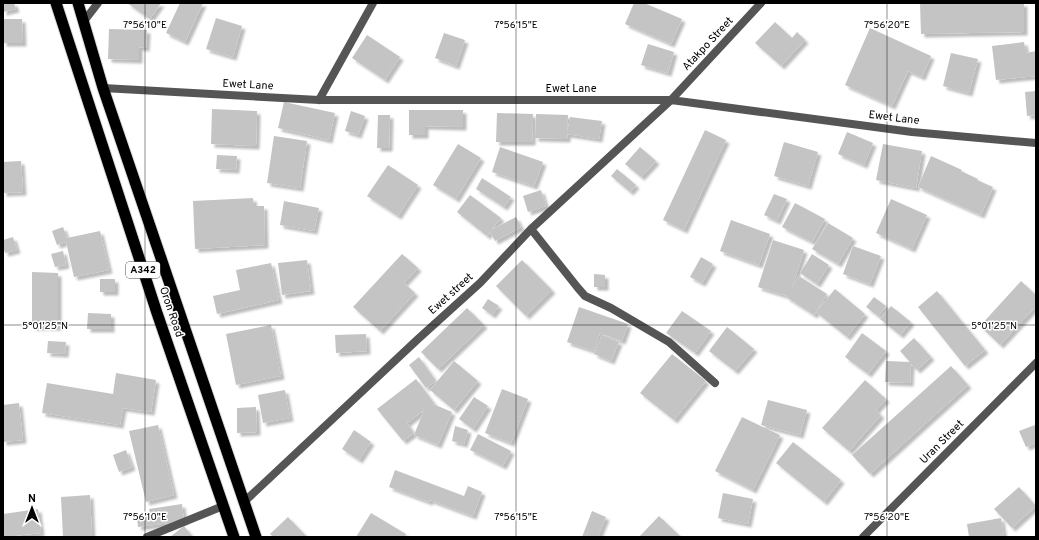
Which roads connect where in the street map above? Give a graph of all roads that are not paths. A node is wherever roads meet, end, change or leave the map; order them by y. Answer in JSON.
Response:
{"nodes":[{"id":1,"x":56,"y":3,"type":"edge"},
{"id":2,"x":78,"y":3,"type":"edge"},
{"id":3,"x":98,"y":3,"type":"edge"},
{"id":4,"x":373,"y":3,"type":"edge"},
{"id":5,"x":761,"y":3,"type":"edge"},
{"id":6,"x":84,"y":21,"type":"junction"},
{"id":7,"x":103,"y":88,"type":"junction"},
{"id":8,"x":319,"y":100,"type":"junction"},
{"id":9,"x":670,"y":100,"type":"junction"},
{"id":10,"x":1036,"y":143,"type":"edge"},
{"id":11,"x":531,"y":229,"type":"junction"},
{"id":12,"x":1036,"y":363,"type":"edge"},
{"id":13,"x":715,"y":383,"type":"dead end"},
{"id":14,"x":244,"y":502,"type":"junction"},
{"id":15,"x":224,"y":506,"type":"junction"},
{"id":16,"x":147,"y":537,"type":"edge"},
{"id":17,"x":234,"y":537,"type":"edge"},
{"id":18,"x":256,"y":537,"type":"edge"},
{"id":19,"x":863,"y":537,"type":"edge"}],
"edges":[{"from":1,"to":15,"type":"highway","name":"Oron Road","number":"A342"},
{"from":2,"to":6,"type":"highway","name":"Oron Road","number":"A342"},
{"from":3,"to":6,"type":"street"},
{"from":4,"to":8,"type":"street"},
{"from":5,"to":9,"type":"street","name":"Atakpo Street"},
{"from":6,"to":7,"type":"highway","name":"Oron Road","number":"A342"},
{"from":7,"to":8,"type":"street","name":"Ewet Lane"},
{"from":7,"to":14,"type":"highway","name":"Oron Road","number":"A342"},
{"from":8,"to":9,"type":"street","name":"Ewet Lane"},
{"from":9,"to":10,"type":"street","name":"Ewet Lane"},
{"from":9,"to":11,"type":"street","name":"Ewet street"},
{"from":11,"to":13,"type":"street"},
{"from":11,"to":14,"type":"street","name":"Ewet street"},
{"from":12,"to":19,"type":"street","name":"Uran Street"},
{"from":14,"to":18,"type":"highway","name":"Oron Road","number":"A342"},
{"from":15,"to":16,"type":"street"},
{"from":15,"to":17,"type":"highway","name":"Oron Road","number":"A342"}]}
